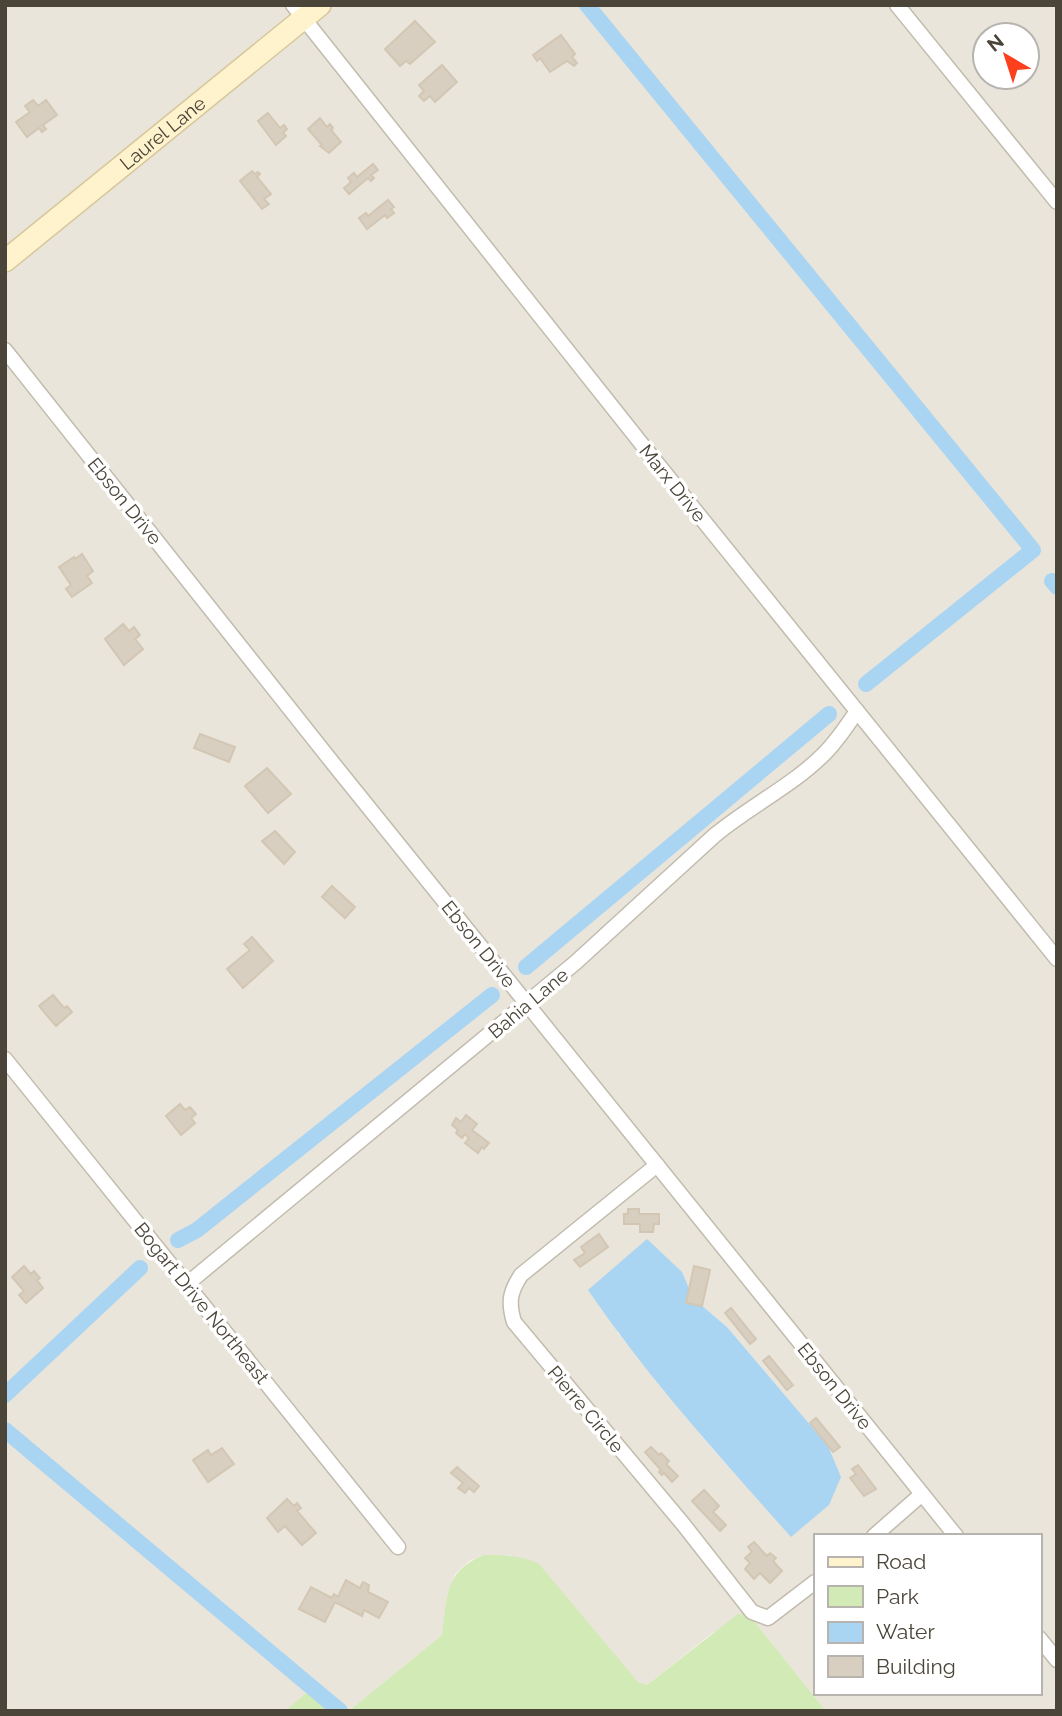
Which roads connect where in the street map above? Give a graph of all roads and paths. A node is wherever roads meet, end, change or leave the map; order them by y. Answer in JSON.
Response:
{"nodes":[{"id":1,"x":897,"y":5,"type":"edge"},
{"id":2,"x":306,"y":10,"type":"edge"},
{"id":3,"x":1057,"y":202,"type":"edge"},
{"id":4,"x":5,"y":261,"type":"edge"},
{"id":5,"x":5,"y":351,"type":"edge"},
{"id":6,"x":857,"y":712,"type":"junction"},
{"id":7,"x":1057,"y":959,"type":"edge"},
{"id":8,"x":527,"y":1004,"type":"junction"},
{"id":9,"x":5,"y":1059,"type":"edge"},
{"id":10,"x":657,"y":1166,"type":"junction"},
{"id":11,"x":187,"y":1284,"type":"junction"},
{"id":12,"x":922,"y":1494,"type":"junction"},
{"id":13,"x":876,"y":1534,"type":"edge"},
{"id":14,"x":954,"y":1534,"type":"edge"},
{"id":15,"x":398,"y":1547,"type":"dead end"},
{"id":16,"x":814,"y":1583,"type":"edge"},
{"id":17,"x":1041,"y":1640,"type":"edge"},
{"id":18,"x":1057,"y":1660,"type":"edge"}],
"edges":[{"from":1,"to":3,"type":"street"},
{"from":2,"to":4,"type":"street","name":"Laurel Lane"},
{"from":2,"to":6,"type":"street","name":"Marx Drive"},
{"from":5,"to":8,"type":"street","name":"Ebson Drive"},
{"from":6,"to":7,"type":"street","name":"Marx Drive"},
{"from":6,"to":8,"type":"street","name":"Bahia Lane"},
{"from":8,"to":10,"type":"street","name":"Ebson Drive"},
{"from":8,"to":11,"type":"street","name":"Bahia Lane"},
{"from":9,"to":11,"type":"street","name":"Bogart Drive Northeast"},
{"from":10,"to":12,"type":"street","name":"Ebson Drive"},
{"from":10,"to":16,"type":"street","name":"Pierre Circle"},
{"from":11,"to":15,"type":"street","name":"Bogart Drive Northeast"},
{"from":12,"to":13,"type":"street"},
{"from":12,"to":14,"type":"street","name":"Ebson Drive"},
{"from":17,"to":18,"type":"street"}]}
